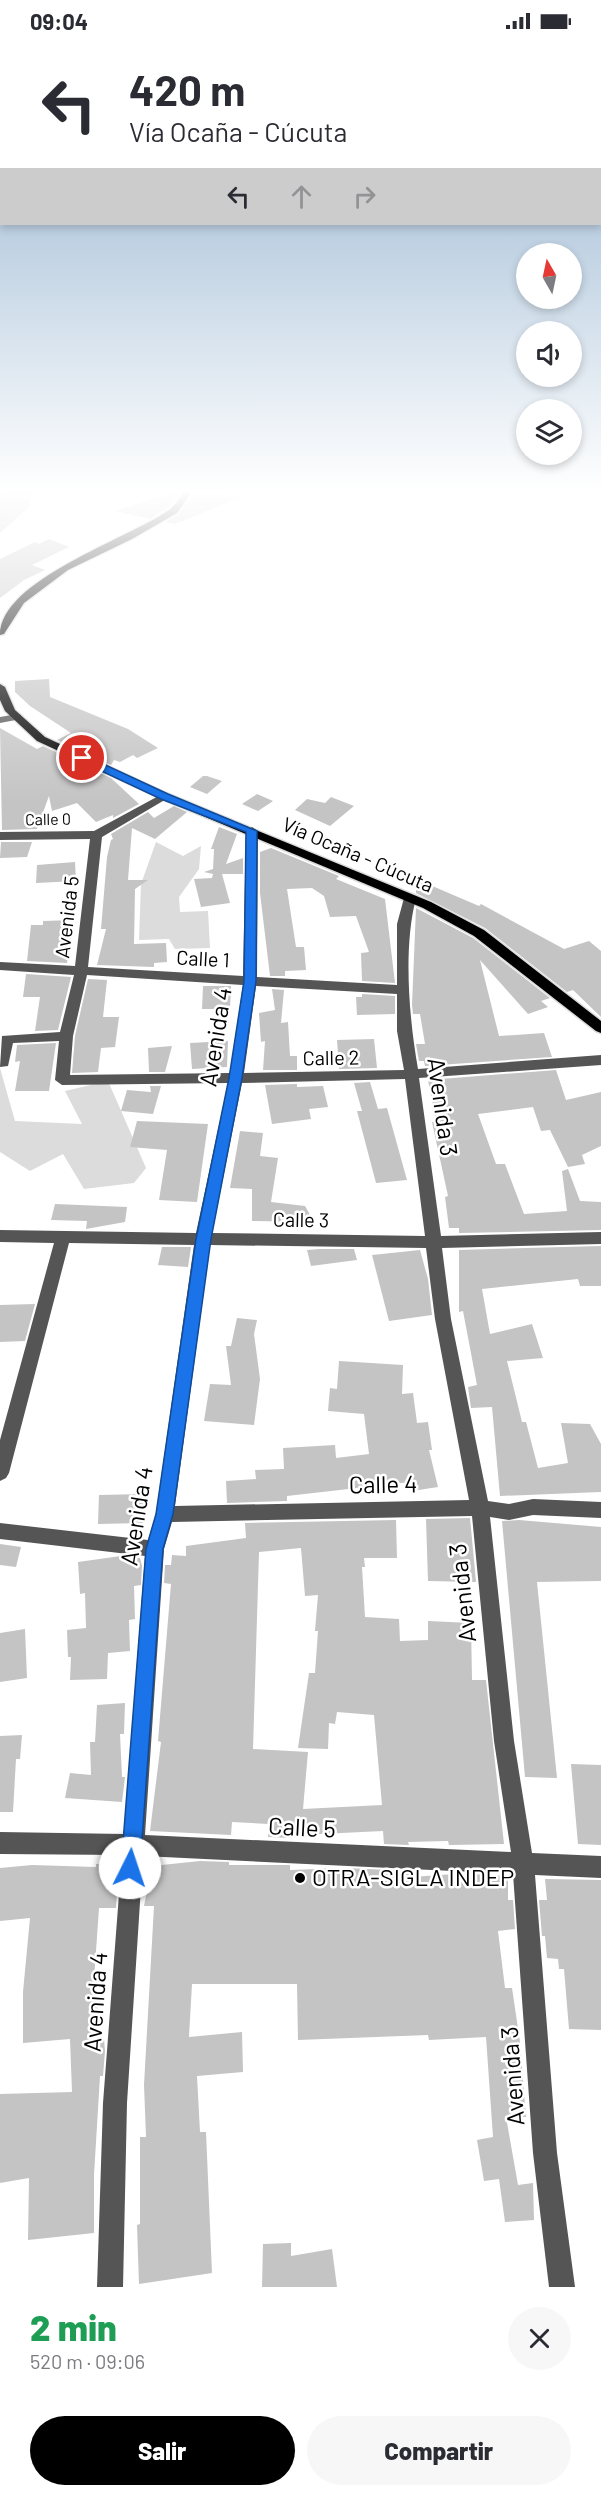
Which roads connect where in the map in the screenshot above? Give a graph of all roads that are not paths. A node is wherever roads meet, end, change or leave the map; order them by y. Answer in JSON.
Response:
{"nodes":[{"id":1,"x":29,"y":594,"type":"edge"},
{"id":2,"x":0,"y":632,"type":"edge"},
{"id":3,"x":0,"y":687,"type":"edge"},
{"id":4,"x":16,"y":717,"type":"junction"},
{"id":5,"x":0,"y":720,"type":"edge"},
{"id":6,"x":164,"y":796,"type":"junction"},
{"id":7,"x":252,"y":831,"type":"junction"},
{"id":8,"x":96,"y":835,"type":"junction"},
{"id":9,"x":0,"y":836,"type":"edge"},
{"id":10,"x":410,"y":898,"type":"junction"},
{"id":11,"x":0,"y":966,"type":"edge"},
{"id":12,"x":81,"y":971,"type":"junction"},
{"id":13,"x":250,"y":981,"type":"junction"},
{"id":14,"x":403,"y":990,"type":"junction"},
{"id":15,"x":601,"y":1028,"type":"edge"},
{"id":16,"x":66,"y":1035,"type":"junction"},
{"id":17,"x":601,"y":1060,"type":"edge"},
{"id":18,"x":3,"y":1063,"type":"dead end"},
{"id":19,"x":412,"y":1072,"type":"junction"},
{"id":20,"x":236,"y":1078,"type":"junction"},
{"id":21,"x":62,"y":1080,"type":"joint"},
{"id":22,"x":0,"y":1236,"type":"edge"},
{"id":23,"x":63,"y":1237,"type":"junction"},
{"id":24,"x":601,"y":1238,"type":"edge"},
{"id":25,"x":203,"y":1239,"type":"junction"},
{"id":26,"x":434,"y":1242,"type":"junction"},
{"id":27,"x":0,"y":1473,"type":"edge"},
{"id":28,"x":480,"y":1508,"type":"junction"},
{"id":29,"x":601,"y":1510,"type":"edge"},
{"id":30,"x":165,"y":1514,"type":"junction"},
{"id":31,"x":0,"y":1531,"type":"edge"},
{"id":32,"x":155,"y":1549,"type":"junction"},
{"id":33,"x":0,"y":1843,"type":"edge"},
{"id":34,"x":132,"y":1845,"type":"junction"},
{"id":35,"x":523,"y":1864,"type":"junction"},
{"id":36,"x":601,"y":1867,"type":"edge"},
{"id":37,"x":110,"y":2287,"type":"edge"},
{"id":38,"x":562,"y":2287,"type":"edge"}],
"edges":[{"from":1,"to":2,"type":"main road"},
{"from":3,"to":4,"type":"main road","name":"Vía Ocaña - Cúcuta"},
{"from":4,"to":5,"type":"street"},
{"from":4,"to":6,"type":"main road","name":"Vía Ocaña - Cúcuta"},
{"from":6,"to":7,"type":"main road","name":"Vía Ocaña - Cúcuta"},
{"from":6,"to":8,"type":"street"},
{"from":7,"to":10,"type":"main road","name":"Vía Ocaña - Cúcuta"},
{"from":7,"to":13,"type":"street","name":"Avenida 4"},
{"from":8,"to":9,"type":"street","name":"Calle 0"},
{"from":8,"to":12,"type":"street","name":"Avenida 5"},
{"from":10,"to":14,"type":"street","name":"Avenida 3"},
{"from":10,"to":15,"type":"main road","name":"Vía Ocaña - Cúcuta"},
{"from":11,"to":12,"type":"street","name":"Calle 1"},
{"from":12,"to":13,"type":"street","name":"Calle 1"},
{"from":12,"to":16,"type":"street","name":"Avenida 5"},
{"from":13,"to":14,"type":"street","name":"Calle 1"},
{"from":13,"to":20,"type":"street","name":"Avenida 4"},
{"from":14,"to":19,"type":"street","name":"Avenida 3"},
{"from":16,"to":18,"type":"street"},
{"from":16,"to":21,"type":"street","name":"Avenida 5"},
{"from":17,"to":19,"type":"street","name":"Calle 2"},
{"from":19,"to":20,"type":"street","name":"Calle 2"},
{"from":19,"to":26,"type":"street","name":"Avenida 3"},
{"from":20,"to":21,"type":"street","name":"Calle 2"},
{"from":20,"to":25,"type":"street","name":"Avenida 4"},
{"from":22,"to":23,"type":"street","name":"Calle 3"},
{"from":23,"to":25,"type":"street","name":"Calle 3"},
{"from":23,"to":27,"type":"street"},
{"from":24,"to":26,"type":"street","name":"Calle 3"},
{"from":25,"to":26,"type":"street","name":"Calle 3"},
{"from":25,"to":30,"type":"street","name":"Avenida 4"},
{"from":26,"to":28,"type":"street","name":"Avenida 3"},
{"from":28,"to":29,"type":"street","name":"Calle 4"},
{"from":28,"to":30,"type":"street","name":"Calle 4"},
{"from":28,"to":35,"type":"street","name":"Avenida 3"},
{"from":30,"to":32,"type":"street","name":"Avenida 4"},
{"from":31,"to":32,"type":"street"},
{"from":32,"to":34,"type":"street","name":"Avenida 4"},
{"from":33,"to":34,"type":"street","name":"Calle 5"},
{"from":34,"to":35,"type":"street","name":"Calle 5"},
{"from":34,"to":37,"type":"street","name":"Avenida 4"},
{"from":35,"to":36,"type":"street","name":"Calle 5"},
{"from":35,"to":38,"type":"street","name":"Avenida 3"}]}
